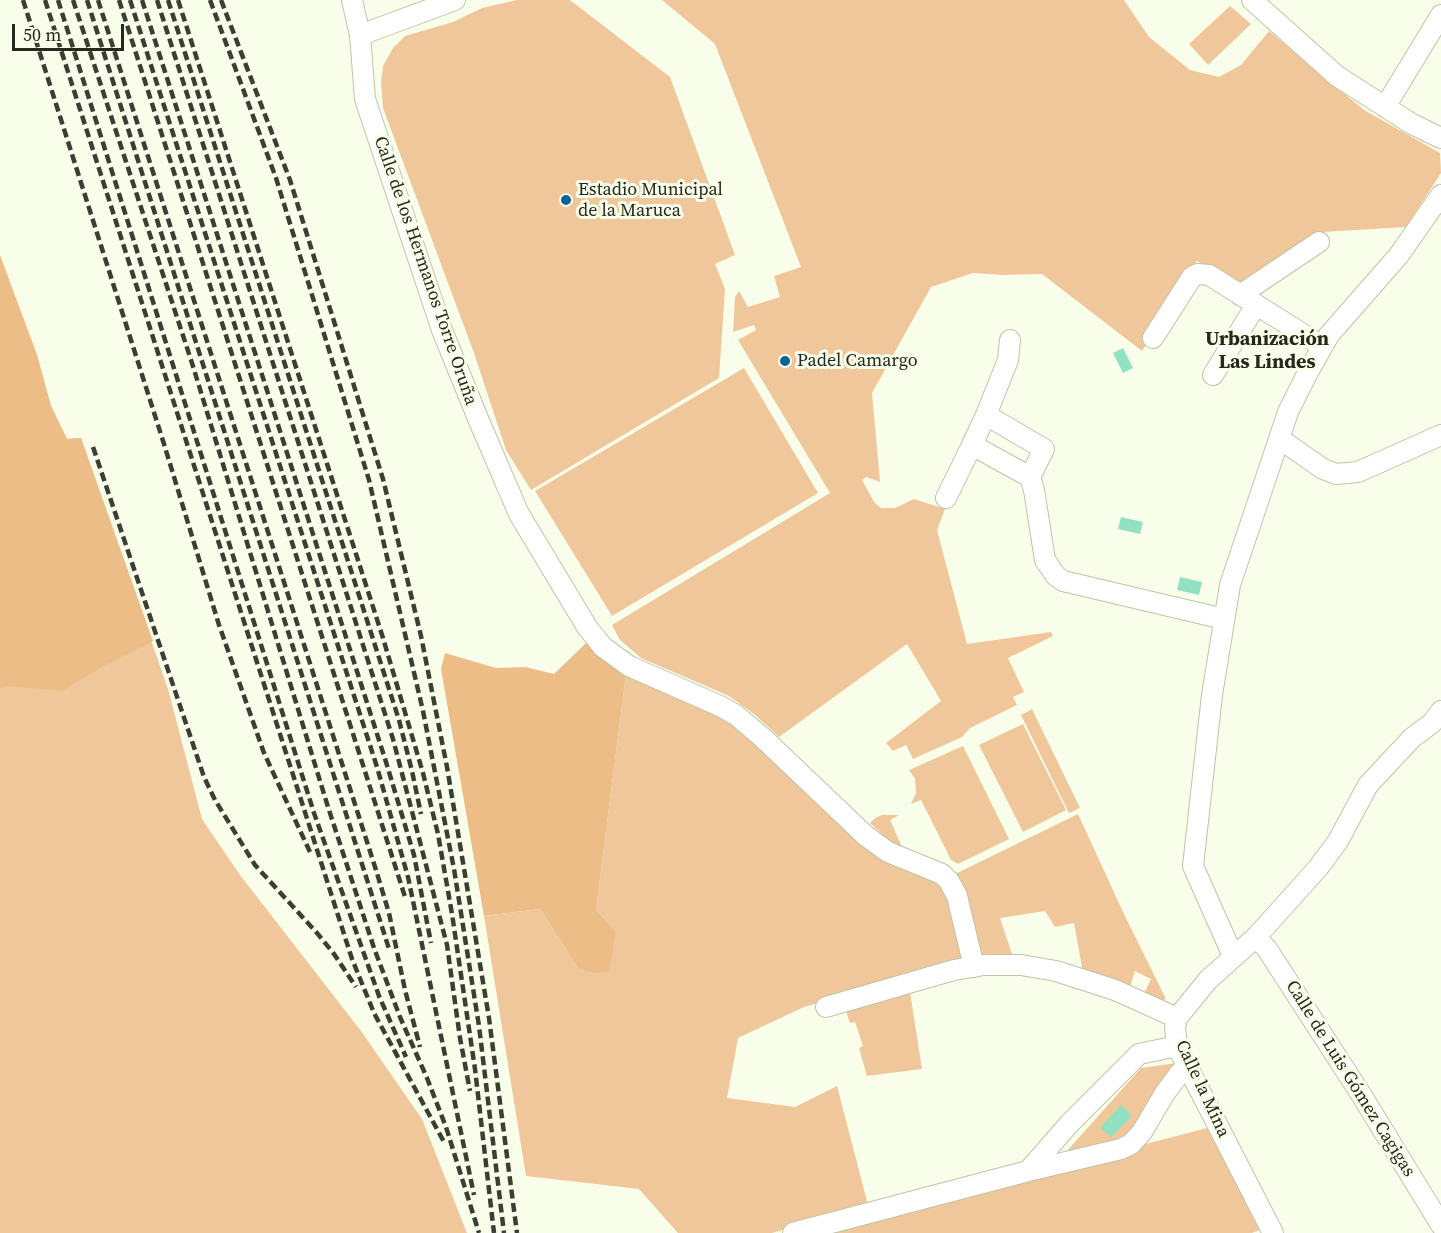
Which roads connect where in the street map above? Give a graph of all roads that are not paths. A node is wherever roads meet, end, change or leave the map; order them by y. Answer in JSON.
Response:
{"nodes":[{"id":1,"x":352,"y":0,"type":"edge"},
{"id":2,"x":455,"y":0,"type":"edge"},
{"id":3,"x":1252,"y":0,"type":"edge"},
{"id":4,"x":1441,"y":15,"type":"edge"},
{"id":5,"x":360,"y":34,"type":"junction"},
{"id":6,"x":1385,"y":107,"type":"junction"},
{"id":7,"x":1441,"y":138,"type":"edge"},
{"id":8,"x":1441,"y":195,"type":"edge"},
{"id":9,"x":1319,"y":242,"type":"dead end"},
{"id":10,"x":1248,"y":300,"type":"junction"},
{"id":11,"x":1153,"y":338,"type":"dead end"},
{"id":12,"x":1010,"y":340,"type":"dead end"},
{"id":13,"x":1322,"y":346,"type":"junction"},
{"id":14,"x":1213,"y":375,"type":"dead end"},
{"id":15,"x":986,"y":415,"type":"junction"},
{"id":16,"x":1441,"y":435,"type":"edge"},
{"id":17,"x":1280,"y":439,"type":"junction"},
{"id":18,"x":972,"y":445,"type":"junction"},
{"id":19,"x":1030,"y":477,"type":"junction"},
{"id":20,"x":946,"y":498,"type":"dead end"},
{"id":21,"x":1224,"y":619,"type":"junction"},
{"id":22,"x":1438,"y":724,"type":"edge"},
{"id":23,"x":1256,"y":937,"type":"junction"},
{"id":24,"x":1233,"y":956,"type":"junction"},
{"id":25,"x":974,"y":967,"type":"junction"},
{"id":26,"x":826,"y":1007,"type":"dead end"},
{"id":27,"x":1177,"y":1018,"type":"junction"},
{"id":28,"x":1177,"y":1046,"type":"junction"},
{"id":29,"x":1188,"y":1067,"type":"junction"},
{"id":30,"x":1028,"y":1171,"type":"junction"},
{"id":31,"x":1441,"y":1225,"type":"edge"},
{"id":32,"x":793,"y":1233,"type":"edge"},
{"id":33,"x":1273,"y":1233,"type":"edge"}],
"edges":[{"from":1,"to":5,"type":"street","name":"Calle de los Hermanos Torre Oruña"},
{"from":2,"to":5,"type":"street"},
{"from":3,"to":6,"type":"street"},
{"from":4,"to":6,"type":"street"},
{"from":5,"to":25,"type":"street","name":"Calle de los Hermanos Torre Oruña"},
{"from":6,"to":7,"type":"street"},
{"from":8,"to":13,"type":"street"},
{"from":9,"to":10,"type":"street"},
{"from":10,"to":11,"type":"street"},
{"from":10,"to":13,"type":"street"},
{"from":10,"to":14,"type":"street"},
{"from":12,"to":15,"type":"street"},
{"from":13,"to":17,"type":"street"},
{"from":15,"to":18,"type":"street"},
{"from":15,"to":19,"type":"street"},
{"from":16,"to":17,"type":"street"},
{"from":17,"to":21,"type":"street"},
{"from":18,"to":19,"type":"street"},
{"from":18,"to":20,"type":"street"},
{"from":19,"to":21,"type":"street"},
{"from":21,"to":24,"type":"street"},
{"from":22,"to":23,"type":"street","name":"Calle la Mina"},
{"from":23,"to":24,"type":"street","name":"Calle la Mina"},
{"from":23,"to":31,"type":"street","name":"Calle de Luis Gómez Cagigas"},
{"from":24,"to":27,"type":"street","name":"Calle la Mina"},
{"from":25,"to":26,"type":"street"},
{"from":25,"to":27,"type":"street"},
{"from":27,"to":28,"type":"street","name":"Calle la Mina"},
{"from":28,"to":29,"type":"street","name":"Calle la Mina"},
{"from":28,"to":30,"type":"street"},
{"from":29,"to":30,"type":"street"},
{"from":29,"to":33,"type":"street","name":"Calle la Mina"},
{"from":30,"to":32,"type":"street"}]}
